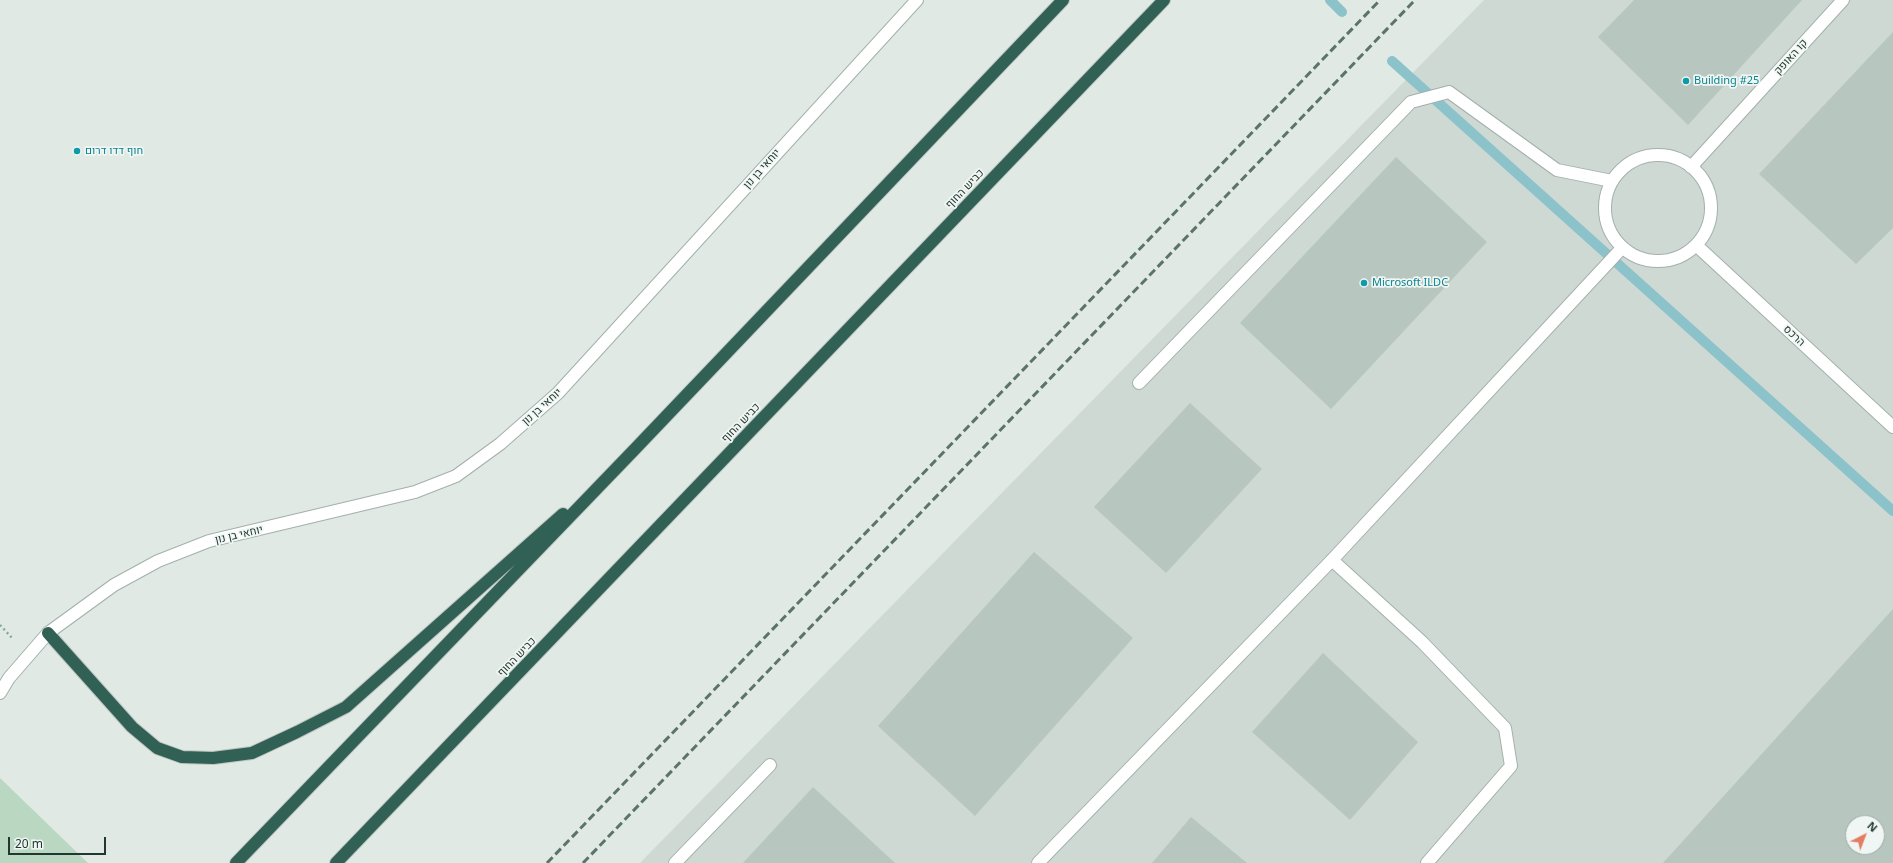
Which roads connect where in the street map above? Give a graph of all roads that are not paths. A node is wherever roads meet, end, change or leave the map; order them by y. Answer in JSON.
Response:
{"nodes":[{"id":1,"x":917,"y":0,"type":"edge"},
{"id":2,"x":1063,"y":0,"type":"edge"},
{"id":3,"x":1164,"y":0,"type":"edge"},
{"id":4,"x":1843,"y":0,"type":"edge"},
{"id":5,"x":1691,"y":167,"type":"junction"},
{"id":6,"x":1612,"y":181,"type":"junction"},
{"id":7,"x":1696,"y":245,"type":"junction"},
{"id":8,"x":1622,"y":248,"type":"junction"},
{"id":9,"x":1139,"y":383,"type":"dead end"},
{"id":10,"x":1893,"y":426,"type":"edge"},
{"id":11,"x":634,"y":450,"type":"junction"},
{"id":12,"x":1332,"y":560,"type":"junction"},
{"id":13,"x":48,"y":633,"type":"junction"},
{"id":14,"x":0,"y":693,"type":"edge"},
{"id":15,"x":770,"y":765,"type":"dead end"},
{"id":16,"x":236,"y":863,"type":"edge"},
{"id":17,"x":336,"y":863,"type":"edge"},
{"id":18,"x":675,"y":863,"type":"edge"},
{"id":19,"x":1038,"y":863,"type":"edge"},
{"id":20,"x":1427,"y":863,"type":"edge"}],
"edges":[{"from":1,"to":13,"type":"street","name":"יוחאי בן נון"},
{"from":2,"to":11,"type":"highway"},
{"from":3,"to":17,"type":"highway","name":"כביש החוף"},
{"from":4,"to":5,"type":"street","name":"קו האופק"},
{"from":5,"to":6,"type":"street"},
{"from":5,"to":7,"type":"street"},
{"from":6,"to":8,"type":"street"},
{"from":6,"to":9,"type":"street"},
{"from":7,"to":8,"type":"street"},
{"from":7,"to":10,"type":"street","name":"הרכס"},
{"from":8,"to":12,"type":"street"},
{"from":11,"to":13,"type":"highway"},
{"from":11,"to":16,"type":"highway"},
{"from":12,"to":19,"type":"street"},
{"from":12,"to":20,"type":"street"},
{"from":13,"to":14,"type":"street","name":"יוחאי בן נון"},
{"from":15,"to":18,"type":"street"}]}
